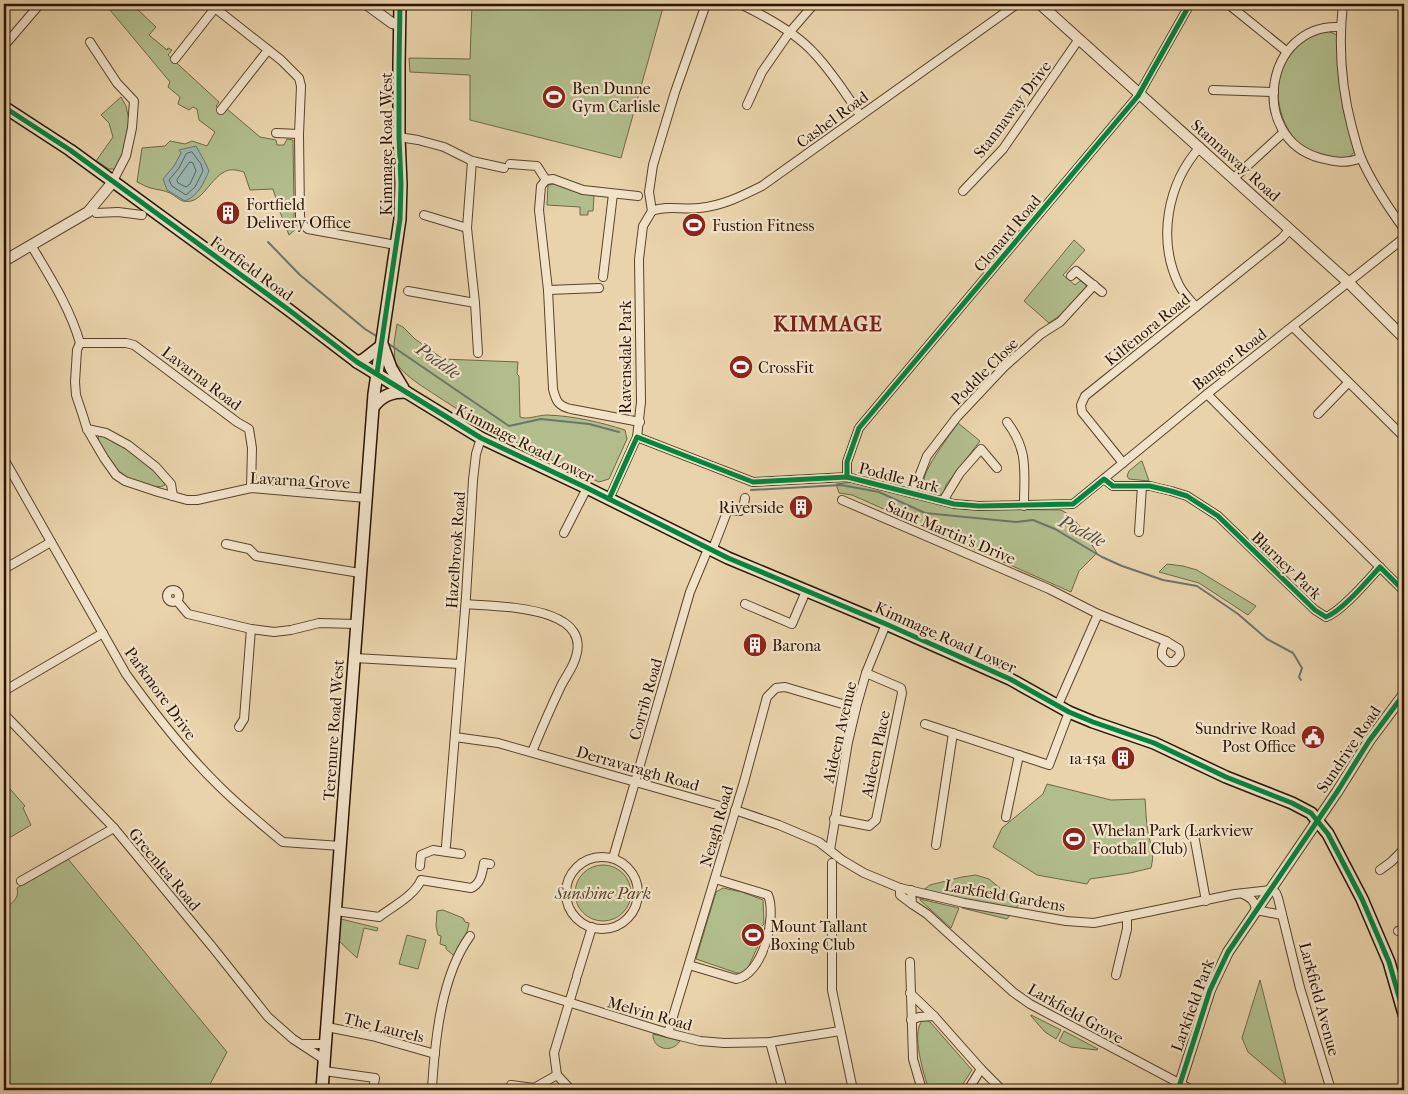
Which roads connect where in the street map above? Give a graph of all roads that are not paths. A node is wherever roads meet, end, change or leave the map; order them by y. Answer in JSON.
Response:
{"nodes":[{"id":1,"x":40,"y":4,"type":"edge"},
{"id":2,"x":366,"y":4,"type":"edge"},
{"id":3,"x":400,"y":4,"type":"edge"},
{"id":4,"x":706,"y":4,"type":"edge"},
{"id":5,"x":740,"y":4,"type":"edge"},
{"id":6,"x":814,"y":4,"type":"edge"},
{"id":7,"x":1190,"y":4,"type":"edge"},
{"id":8,"x":1228,"y":4,"type":"edge"},
{"id":9,"x":1343,"y":4,"type":"edge"},
{"id":10,"x":1014,"y":5,"type":"edge"},
{"id":11,"x":1043,"y":5,"type":"edge"},
{"id":12,"x":213,"y":6,"type":"edge"},
{"id":13,"x":400,"y":25,"type":"junction"},
{"id":14,"x":1340,"y":26,"type":"junction"},
{"id":15,"x":789,"y":33,"type":"junction"},
{"id":16,"x":1079,"y":40,"type":"junction"},
{"id":17,"x":90,"y":42,"type":"dead end"},
{"id":18,"x":4,"y":46,"type":"edge"},
{"id":19,"x":268,"y":50,"type":"junction"},
{"id":20,"x":1286,"y":51,"type":"junction"},
{"id":21,"x":176,"y":59,"type":"dead end"},
{"id":22,"x":1213,"y":90,"type":"dead end"},
{"id":23,"x":1274,"y":92,"type":"junction"},
{"id":24,"x":1140,"y":93,"type":"junction"},
{"id":25,"x":747,"y":105,"type":"dead end"},
{"id":26,"x":4,"y":107,"type":"edge"},
{"id":27,"x":221,"y":110,"type":"dead end"},
{"id":28,"x":860,"y":116,"type":"junction"},
{"id":29,"x":276,"y":133,"type":"dead end"},
{"id":30,"x":1283,"y":133,"type":"junction"},
{"id":31,"x":299,"y":134,"type":"junction"},
{"id":32,"x":399,"y":137,"type":"junction"},
{"id":33,"x":411,"y":139,"type":"junction"},
{"id":34,"x":1200,"y":147,"type":"junction"},
{"id":35,"x":400,"y":155,"type":"junction"},
{"id":36,"x":1361,"y":158,"type":"junction"},
{"id":37,"x":472,"y":161,"type":"junction"},
{"id":38,"x":1234,"y":178,"type":"junction"},
{"id":39,"x":546,"y":180,"type":"junction"},
{"id":40,"x":112,"y":183,"type":"junction"},
{"id":41,"x":963,"y":191,"type":"dead end"},
{"id":42,"x":613,"y":194,"type":"junction"},
{"id":43,"x":638,"y":196,"type":"dead end"},
{"id":44,"x":92,"y":208,"type":"junction"},
{"id":45,"x":652,"y":211,"type":"junction"},
{"id":46,"x":424,"y":215,"type":"dead end"},
{"id":47,"x":142,"y":216,"type":"dead end"},
{"id":48,"x":466,"y":228,"type":"junction"},
{"id":49,"x":1290,"y":229,"type":"junction"},
{"id":50,"x":1404,"y":229,"type":"edge"},
{"id":51,"x":1404,"y":238,"type":"edge"},
{"id":52,"x":31,"y":245,"type":"junction"},
{"id":53,"x":396,"y":246,"type":"junction"},
{"id":54,"x":4,"y":261,"type":"edge"},
{"id":55,"x":1071,"y":276,"type":"dead end"},
{"id":56,"x":603,"y":277,"type":"dead end"},
{"id":57,"x":1348,"y":282,"type":"junction"},
{"id":58,"x":1094,"y":285,"type":"junction"},
{"id":59,"x":599,"y":288,"type":"dead end"},
{"id":60,"x":548,"y":290,"type":"junction"},
{"id":61,"x":408,"y":291,"type":"dead end"},
{"id":62,"x":1102,"y":292,"type":"dead end"},
{"id":63,"x":475,"y":303,"type":"junction"},
{"id":64,"x":1196,"y":307,"type":"junction"},
{"id":65,"x":1293,"y":327,"type":"junction"},
{"id":66,"x":1404,"y":338,"type":"edge"},
{"id":67,"x":382,"y":340,"type":"junction"},
{"id":68,"x":80,"y":343,"type":"junction"},
{"id":69,"x":478,"y":353,"type":"dead end"},
{"id":70,"x":357,"y":362,"type":"junction"},
{"id":71,"x":377,"y":373,"type":"junction"},
{"id":72,"x":1348,"y":383,"type":"junction"},
{"id":73,"x":405,"y":391,"type":"junction"},
{"id":74,"x":1207,"y":394,"type":"junction"},
{"id":75,"x":374,"y":406,"type":"junction"},
{"id":76,"x":1318,"y":414,"type":"dead end"},
{"id":77,"x":640,"y":422,"type":"junction"},
{"id":78,"x":1007,"y":422,"type":"dead end"},
{"id":79,"x":87,"y":429,"type":"junction"},
{"id":80,"x":1403,"y":433,"type":"edge"},
{"id":81,"x":637,"y":437,"type":"junction"},
{"id":82,"x":481,"y":438,"type":"junction"},
{"id":83,"x":4,"y":459,"type":"edge"},
{"id":84,"x":1123,"y":464,"type":"junction"},
{"id":85,"x":997,"y":468,"type":"dead end"},
{"id":86,"x":846,"y":477,"type":"junction"},
{"id":87,"x":1104,"y":479,"type":"junction"},
{"id":88,"x":1142,"y":486,"type":"junction"},
{"id":89,"x":251,"y":488,"type":"junction"},
{"id":90,"x":587,"y":488,"type":"junction"},
{"id":91,"x":912,"y":492,"type":"junction"},
{"id":92,"x":173,"y":496,"type":"junction"},
{"id":93,"x":366,"y":498,"type":"junction"},
{"id":94,"x":745,"y":498,"type":"dead end"},
{"id":95,"x":609,"y":500,"type":"junction"},
{"id":96,"x":842,"y":500,"type":"dead end"},
{"id":97,"x":943,"y":501,"type":"junction"},
{"id":98,"x":1073,"y":504,"type":"joint"},
{"id":99,"x":1024,"y":506,"type":"junction"},
{"id":100,"x":1139,"y":532,"type":"dead end"},
{"id":101,"x":564,"y":533,"type":"dead end"},
{"id":102,"x":51,"y":542,"type":"junction"},
{"id":103,"x":226,"y":544,"type":"dead end"},
{"id":104,"x":710,"y":550,"type":"junction"},
{"id":105,"x":1380,"y":567,"type":"junction"},
{"id":106,"x":4,"y":569,"type":"edge"},
{"id":107,"x":360,"y":573,"type":"junction"},
{"id":108,"x":806,"y":591,"type":"junction"},
{"id":109,"x":1404,"y":591,"type":"edge"},
{"id":110,"x":177,"y":601,"type":"dead end"},
{"id":111,"x":466,"y":604,"type":"junction"},
{"id":112,"x":745,"y":604,"type":"dead end"},
{"id":113,"x":1098,"y":614,"type":"junction"},
{"id":114,"x":357,"y":624,"type":"junction"},
{"id":115,"x":886,"y":624,"type":"junction"},
{"id":116,"x":251,"y":629,"type":"junction"},
{"id":117,"x":102,"y":633,"type":"junction"},
{"id":118,"x":1166,"y":641,"type":"dead end"},
{"id":119,"x":355,"y":658,"type":"junction"},
{"id":120,"x":460,"y":664,"type":"junction"},
{"id":121,"x":866,"y":673,"type":"junction"},
{"id":122,"x":4,"y":691,"type":"edge"},
{"id":123,"x":1404,"y":694,"type":"edge"},
{"id":124,"x":1058,"y":705,"type":"junction"},
{"id":125,"x":856,"y":708,"type":"junction"},
{"id":126,"x":1069,"y":712,"type":"junction"},
{"id":127,"x":4,"y":714,"type":"edge"},
{"id":128,"x":924,"y":724,"type":"dead end"},
{"id":129,"x":239,"y":727,"type":"dead end"},
{"id":130,"x":953,"y":733,"type":"junction"},
{"id":131,"x":455,"y":738,"type":"junction"},
{"id":132,"x":532,"y":752,"type":"junction"},
{"id":133,"x":1019,"y":755,"type":"junction"},
{"id":134,"x":635,"y":781,"type":"junction"},
{"id":135,"x":724,"y":807,"type":"dead end"},
{"id":136,"x":735,"y":810,"type":"junction"},
{"id":137,"x":1006,"y":817,"type":"dead end"},
{"id":138,"x":834,"y":819,"type":"junction"},
{"id":139,"x":1318,"y":820,"type":"junction"},
{"id":140,"x":114,"y":828,"type":"junction"},
{"id":141,"x":1194,"y":835,"type":"dead end"},
{"id":142,"x":936,"y":845,"type":"dead end"},
{"id":143,"x":341,"y":846,"type":"junction"},
{"id":144,"x":446,"y":846,"type":"dead end"},
{"id":145,"x":1404,"y":849,"type":"edge"},
{"id":146,"x":830,"y":850,"type":"junction"},
{"id":147,"x":461,"y":854,"type":"dead end"},
{"id":148,"x":613,"y":858,"type":"junction"},
{"id":149,"x":490,"y":864,"type":"dead end"},
{"id":150,"x":832,"y":864,"type":"dead end"},
{"id":151,"x":420,"y":866,"type":"dead end"},
{"id":152,"x":1380,"y":870,"type":"dead end"},
{"id":153,"x":715,"y":879,"type":"junction"},
{"id":154,"x":20,"y":881,"type":"dead end"},
{"id":155,"x":900,"y":888,"type":"junction"},
{"id":156,"x":911,"y":890,"type":"junction"},
{"id":157,"x":1271,"y":890,"type":"junction"},
{"id":158,"x":1241,"y":894,"type":"junction"},
{"id":159,"x":1206,"y":901,"type":"junction"},
{"id":160,"x":912,"y":904,"type":"junction"},
{"id":161,"x":1256,"y":910,"type":"junction"},
{"id":162,"x":336,"y":911,"type":"junction"},
{"id":163,"x":1282,"y":915,"type":"junction"},
{"id":164,"x":1127,"y":916,"type":"junction"},
{"id":165,"x":379,"y":917,"type":"junction"},
{"id":166,"x":388,"y":920,"type":"dead end"},
{"id":167,"x":592,"y":928,"type":"junction"},
{"id":168,"x":470,"y":936,"type":"dead end"},
{"id":169,"x":910,"y":962,"type":"dead end"},
{"id":170,"x":689,"y":965,"type":"junction"},
{"id":171,"x":1116,"y":975,"type":"dead end"},
{"id":172,"x":1394,"y":976,"type":"junction"},
{"id":173,"x":1404,"y":988,"type":"edge"},
{"id":174,"x":526,"y":989,"type":"dead end"},
{"id":175,"x":910,"y":993,"type":"junction"},
{"id":176,"x":1402,"y":1000,"type":"edge"},
{"id":177,"x":570,"y":1002,"type":"junction"},
{"id":178,"x":1404,"y":1014,"type":"edge"},
{"id":179,"x":934,"y":1016,"type":"junction"},
{"id":180,"x":911,"y":1020,"type":"junction"},
{"id":181,"x":327,"y":1027,"type":"junction"},
{"id":182,"x":840,"y":1031,"type":"junction"},
{"id":183,"x":668,"y":1033,"type":"junction"},
{"id":184,"x":770,"y":1042,"type":"junction"},
{"id":185,"x":302,"y":1044,"type":"junction"},
{"id":186,"x":326,"y":1044,"type":"junction"},
{"id":187,"x":434,"y":1054,"type":"junction"},
{"id":188,"x":324,"y":1066,"type":"junction"},
{"id":189,"x":981,"y":1069,"type":"junction"},
{"id":190,"x":557,"y":1075,"type":"junction"},
{"id":191,"x":511,"y":1085,"type":"dead end"},
{"id":192,"x":1179,"y":1087,"type":"edge"},
{"id":193,"x":432,"y":1088,"type":"dead end"},
{"id":194,"x":322,"y":1090,"type":"edge"},
{"id":195,"x":373,"y":1090,"type":"edge"},
{"id":196,"x":571,"y":1090,"type":"edge"},
{"id":197,"x":783,"y":1090,"type":"edge"},
{"id":198,"x":853,"y":1090,"type":"edge"},
{"id":199,"x":922,"y":1090,"type":"edge"},
{"id":200,"x":968,"y":1090,"type":"edge"},
{"id":201,"x":1002,"y":1090,"type":"edge"},
{"id":202,"x":1192,"y":1090,"type":"edge"},
{"id":203,"x":1331,"y":1090,"type":"edge"}],
"edges":[{"from":1,"to":18,"type":"street"},
{"from":2,"to":13,"type":"street"},
{"from":3,"to":13,"type":"main road","name":"Kimmage Road West"},
{"from":4,"to":45,"type":"street"},
{"from":5,"to":15,"type":"street"},
{"from":6,"to":15,"type":"street"},
{"from":7,"to":24,"type":"street","name":"Clonard Road"},
{"from":8,"to":20,"type":"street"},
{"from":9,"to":14,"type":"street"},
{"from":10,"to":28,"type":"street","name":"Cashel Road"},
{"from":11,"to":16,"type":"street","name":"Stannaway Road"},
{"from":12,"to":19,"type":"street"},
{"from":12,"to":21,"type":"street"},
{"from":13,"to":32,"type":"main road","name":"Kimmage Road West"},
{"from":14,"to":20,"type":"street"},
{"from":14,"to":36,"type":"street"},
{"from":15,"to":25,"type":"street"},
{"from":15,"to":28,"type":"street"},
{"from":16,"to":24,"type":"street","name":"Stannaway Road"},
{"from":16,"to":41,"type":"street","name":"Stannaway Drive"},
{"from":17,"to":40,"type":"street"},
{"from":19,"to":27,"type":"street"},
{"from":19,"to":31,"type":"street"},
{"from":20,"to":23,"type":"street"},
{"from":22,"to":23,"type":"street"},
{"from":23,"to":30,"type":"street"},
{"from":24,"to":34,"type":"street","name":"Stannaway Road"},
{"from":24,"to":86,"type":"street","name":"Clonard Road"},
{"from":26,"to":40,"type":"main road","name":"Fortfield Road"},
{"from":28,"to":45,"type":"street","name":"Cashel Road"},
{"from":29,"to":31,"type":"street"},
{"from":30,"to":36,"type":"street"},
{"from":30,"to":38,"type":"street"},
{"from":31,"to":53,"type":"street"},
{"from":32,"to":33,"type":"street"},
{"from":32,"to":35,"type":"main road","name":"Kimmage Road West"},
{"from":33,"to":35,"type":"street"},
{"from":33,"to":37,"type":"street"},
{"from":34,"to":38,"type":"street","name":"Stannaway Road"},
{"from":34,"to":64,"type":"street"},
{"from":35,"to":53,"type":"main road","name":"Kimmage Road West"},
{"from":36,"to":50,"type":"street"},
{"from":37,"to":39,"type":"street"},
{"from":37,"to":48,"type":"street"},
{"from":38,"to":49,"type":"street","name":"Stannaway Road"},
{"from":39,"to":42,"type":"street"},
{"from":39,"to":60,"type":"street"},
{"from":40,"to":44,"type":"street"},
{"from":40,"to":70,"type":"main road","name":"Fortfield Road"},
{"from":42,"to":43,"type":"street"},
{"from":42,"to":56,"type":"street"},
{"from":44,"to":47,"type":"street"},
{"from":44,"to":52,"type":"street"},
{"from":45,"to":77,"type":"street","name":"Ravensdale Park"},
{"from":46,"to":48,"type":"street"},
{"from":48,"to":63,"type":"street"},
{"from":49,"to":57,"type":"street","name":"Stannaway Road"},
{"from":49,"to":64,"type":"street","name":"Kilfenora Road"},
{"from":51,"to":57,"type":"street","name":"Bangor Road"},
{"from":52,"to":54,"type":"street"},
{"from":52,"to":68,"type":"street","name":"Lavarna Grove"},
{"from":53,"to":67,"type":"main road","name":"Kimmage Road West"},
{"from":55,"to":58,"type":"street"},
{"from":57,"to":65,"type":"street","name":"Bangor Road"},
{"from":57,"to":66,"type":"street","name":"Stannaway Road"},
{"from":58,"to":62,"type":"street"},
{"from":58,"to":91,"type":"street","name":"Poddle Close"},
{"from":59,"to":60,"type":"street"},
{"from":60,"to":77,"type":"street"},
{"from":61,"to":63,"type":"street"},
{"from":63,"to":69,"type":"street"},
{"from":64,"to":84,"type":"street","name":"Kilfenora Road"},
{"from":65,"to":72,"type":"street"},
{"from":65,"to":74,"type":"street","name":"Bangor Road"},
{"from":67,"to":70,"type":"main road"},
{"from":67,"to":71,"type":"main road","name":"Kimmage Road West"},
{"from":67,"to":73,"type":"main road"},
{"from":68,"to":79,"type":"street","name":"Lavarna Grove"},
{"from":68,"to":89,"type":"street","name":"Lavarna Road"},
{"from":70,"to":71,"type":"main road","name":"Fortfield Road"},
{"from":71,"to":73,"type":"main road","name":"Kimmage Road Lower"},
{"from":71,"to":75,"type":"main road","name":"Terenure Road West"},
{"from":72,"to":76,"type":"street"},
{"from":72,"to":80,"type":"street"},
{"from":73,"to":75,"type":"main road"},
{"from":73,"to":82,"type":"main road","name":"Kimmage Road Lower"},
{"from":74,"to":84,"type":"street","name":"Bangor Road"},
{"from":74,"to":105,"type":"street"},
{"from":75,"to":93,"type":"main road","name":"Terenure Road West"},
{"from":77,"to":81,"type":"street","name":"Ravensdale Park"},
{"from":78,"to":99,"type":"street"},
{"from":79,"to":92,"type":"street"},
{"from":79,"to":92,"type":"street","name":"Lavarna Grove"},
{"from":81,"to":86,"type":"street","name":"Poddle Park"},
{"from":81,"to":95,"type":"street","name":"Ravensdale Park"},
{"from":82,"to":90,"type":"main road","name":"Kimmage Road Lower"},
{"from":82,"to":111,"type":"street","name":"Hazelbrook Road"},
{"from":83,"to":102,"type":"street","name":"Parkmore Drive"},
{"from":84,"to":87,"type":"street","name":"Bangor Road"},
{"from":85,"to":97,"type":"street"},
{"from":86,"to":91,"type":"street","name":"Poddle Park"},
{"from":87,"to":88,"type":"street"},
{"from":87,"to":98,"type":"street","name":"Bangor Road"},
{"from":88,"to":100,"type":"street"},
{"from":88,"to":105,"type":"street","name":"Blarney Park"},
{"from":89,"to":92,"type":"street","name":"Lavarna Grove"},
{"from":89,"to":93,"type":"street","name":"Lavarna Grove"},
{"from":90,"to":95,"type":"main road","name":"Kimmage Road Lower"},
{"from":90,"to":101,"type":"street"},
{"from":91,"to":97,"type":"street","name":"Poddle Park"},
{"from":93,"to":107,"type":"main road","name":"Terenure Road West"},
{"from":94,"to":104,"type":"street","name":"Corrib Road"},
{"from":95,"to":104,"type":"main road","name":"Kimmage Road Lower"},
{"from":96,"to":113,"type":"street","name":"Saint Martin's Drive"},
{"from":97,"to":99,"type":"street","name":"Poddle Park"},
{"from":98,"to":99,"type":"street","name":"Poddle Park"},
{"from":102,"to":106,"type":"street"},
{"from":102,"to":117,"type":"street","name":"Parkmore Drive"},
{"from":103,"to":107,"type":"street"},
{"from":104,"to":108,"type":"main road","name":"Kimmage Road Lower"},
{"from":104,"to":134,"type":"street","name":"Corrib Road"},
{"from":105,"to":109,"type":"street"},
{"from":107,"to":114,"type":"main road","name":"Terenure Road West"},
{"from":108,"to":112,"type":"street"},
{"from":108,"to":115,"type":"main road","name":"Kimmage Road Lower"},
{"from":110,"to":116,"type":"street"},
{"from":111,"to":120,"type":"street","name":"Hazelbrook Road"},
{"from":111,"to":132,"type":"street"},
{"from":113,"to":118,"type":"street","name":"Saint Martin's Drive"},
{"from":113,"to":124,"type":"street"},
{"from":114,"to":116,"type":"street"},
{"from":114,"to":119,"type":"main road","name":"Terenure Road West"},
{"from":115,"to":121,"type":"street","name":"Aideen Avenue"},
{"from":115,"to":124,"type":"main road","name":"Kimmage Road Lower"},
{"from":116,"to":129,"type":"street"},
{"from":117,"to":122,"type":"street"},
{"from":117,"to":143,"type":"street","name":"Parkmore Drive"},
{"from":119,"to":120,"type":"street"},
{"from":119,"to":143,"type":"main road","name":"Terenure Road West"},
{"from":120,"to":131,"type":"street","name":"Hazelbrook Road"},
{"from":121,"to":125,"type":"street","name":"Aideen Avenue"},
{"from":121,"to":138,"type":"street","name":"Aideen Place"},
{"from":123,"to":139,"type":"street","name":"Sundrive Road"},
{"from":124,"to":126,"type":"main road","name":"Kimmage Road Lower"},
{"from":125,"to":136,"type":"street","name":"Neagh Road"},
{"from":125,"to":138,"type":"street","name":"Aideen Avenue"},
{"from":126,"to":133,"type":"street"},
{"from":126,"to":139,"type":"main road","name":"Kimmage Road Lower"},
{"from":127,"to":140,"type":"street","name":"Greenlea Road"},
{"from":128,"to":130,"type":"street"},
{"from":130,"to":133,"type":"street"},
{"from":130,"to":142,"type":"street"},
{"from":131,"to":132,"type":"street","name":"Derravaragh Road"},
{"from":131,"to":144,"type":"street","name":"Hazelbrook Road"},
{"from":132,"to":134,"type":"street","name":"Derravaragh Road"},
{"from":133,"to":137,"type":"street"},
{"from":134,"to":135,"type":"street","name":"Derravaragh Road"},
{"from":134,"to":148,"type":"street","name":"Corrib Road"},
{"from":136,"to":146,"type":"street"},
{"from":136,"to":153,"type":"street","name":"Neagh Road"},
{"from":138,"to":146,"type":"street","name":"Aideen Avenue"},
{"from":139,"to":157,"type":"street"},
{"from":139,"to":172,"type":"main road","name":"Kimmage Road Lower"},
{"from":140,"to":154,"type":"street"},
{"from":140,"to":185,"type":"street","name":"Greenlea Road"},
{"from":141,"to":159,"type":"street"},
{"from":143,"to":162,"type":"main road","name":"Terenure Road West"},
{"from":145,"to":152,"type":"street"},
{"from":146,"to":155,"type":"street","name":"Larkfield Gardens"},
{"from":147,"to":151,"type":"street"},
{"from":148,"to":167,"type":"street"},
{"from":148,"to":167,"type":"street"},
{"from":149,"to":165,"type":"street"},
{"from":150,"to":182,"type":"street"},
{"from":153,"to":170,"type":"street","name":"Neagh Road"},
{"from":153,"to":170,"type":"street","name":"Neagh Road"},
{"from":155,"to":156,"type":"street","name":"Larkfield Gardens"},
{"from":155,"to":160,"type":"street","name":"Larkfield Grove"},
{"from":156,"to":160,"type":"street"},
{"from":156,"to":164,"type":"street","name":"Larkfield Gardens"},
{"from":157,"to":158,"type":"street","name":"Larkfield Gardens"},
{"from":157,"to":161,"type":"street","name":"Larkfield Park"},
{"from":157,"to":163,"type":"street","name":"Larkfield Avenue"},
{"from":158,"to":159,"type":"street","name":"Larkfield Gardens"},
{"from":158,"to":161,"type":"street"},
{"from":159,"to":164,"type":"street","name":"Larkfield Gardens"},
{"from":160,"to":192,"type":"street","name":"Larkfield Grove"},
{"from":161,"to":163,"type":"street"},
{"from":161,"to":192,"type":"street","name":"Larkfield Park"},
{"from":162,"to":165,"type":"street"},
{"from":162,"to":181,"type":"main road","name":"Terenure Road West"},
{"from":163,"to":203,"type":"street","name":"Larkfield Avenue"},
{"from":164,"to":171,"type":"street"},
{"from":165,"to":166,"type":"street"},
{"from":167,"to":177,"type":"street"},
{"from":168,"to":187,"type":"street","name":"The Laurels"},
{"from":169,"to":175,"type":"street"},
{"from":170,"to":183,"type":"street","name":"Neagh Road"},
{"from":172,"to":173,"type":"street"},
{"from":172,"to":176,"type":"main road","name":"Kimmage Road Lower"},
{"from":174,"to":177,"type":"street","name":"Melvin Road"},
{"from":175,"to":179,"type":"street"},
{"from":175,"to":180,"type":"street"},
{"from":176,"to":178,"type":"main road","name":"Kimmage Road Lower"},
{"from":177,"to":183,"type":"street","name":"Melvin Road"},
{"from":177,"to":190,"type":"street"},
{"from":179,"to":180,"type":"street"},
{"from":179,"to":189,"type":"street"},
{"from":180,"to":199,"type":"street"},
{"from":181,"to":186,"type":"main road","name":"Terenure Road West"},
{"from":181,"to":187,"type":"street","name":"The Laurels"},
{"from":182,"to":184,"type":"street","name":"Melvin Road"},
{"from":182,"to":198,"type":"street"},
{"from":183,"to":184,"type":"street","name":"Melvin Road"},
{"from":184,"to":197,"type":"street"},
{"from":185,"to":186,"type":"street"},
{"from":185,"to":188,"type":"street","name":"Greenlea Road"},
{"from":186,"to":188,"type":"main road","name":"Terenure Road West"},
{"from":187,"to":193,"type":"street","name":"The Laurels"},
{"from":188,"to":194,"type":"main road","name":"Terenure Road West"},
{"from":188,"to":195,"type":"street"},
{"from":189,"to":200,"type":"street"},
{"from":189,"to":201,"type":"street"},
{"from":190,"to":191,"type":"street"},
{"from":190,"to":196,"type":"street"},
{"from":192,"to":202,"type":"street","name":"Larkfield Grove"}]}
